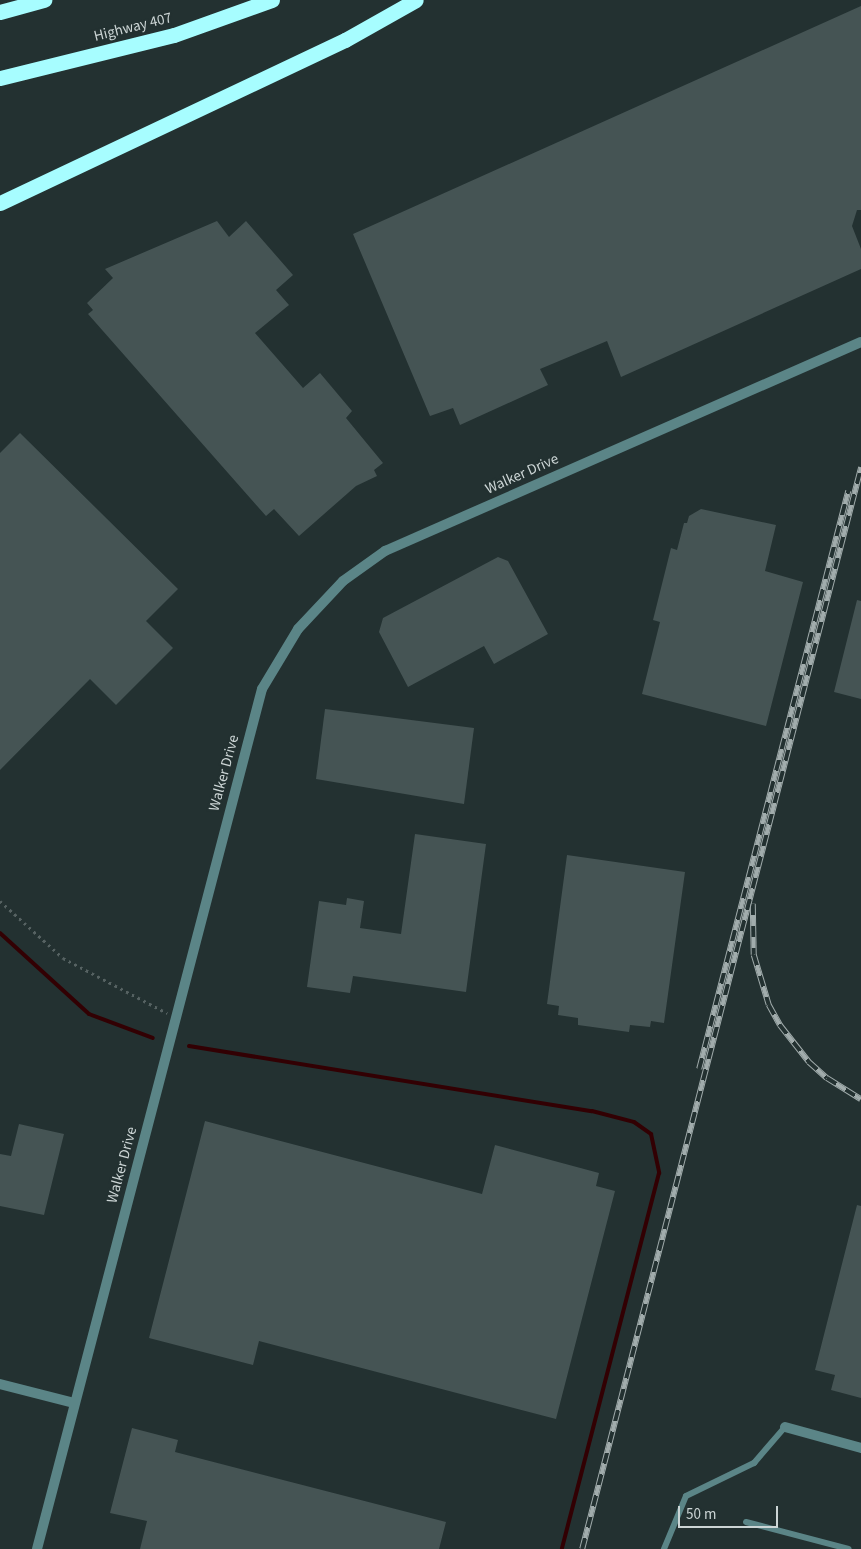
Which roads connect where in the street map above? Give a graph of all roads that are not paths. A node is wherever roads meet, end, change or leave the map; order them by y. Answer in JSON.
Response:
{"nodes":[{"id":1,"x":44,"y":0,"type":"edge"},
{"id":2,"x":272,"y":0,"type":"edge"},
{"id":3,"x":416,"y":0,"type":"edge"},
{"id":4,"x":0,"y":12,"type":"edge"},
{"id":5,"x":0,"y":78,"type":"edge"},
{"id":6,"x":0,"y":203,"type":"edge"},
{"id":7,"x":861,"y":342,"type":"edge"},
{"id":8,"x":0,"y":1384,"type":"edge"},
{"id":9,"x":74,"y":1403,"type":"junction"},
{"id":10,"x":785,"y":1427,"type":"joint"},
{"id":11,"x":861,"y":1448,"type":"edge"},
{"id":12,"x":746,"y":1522,"type":"dead end"},
{"id":13,"x":38,"y":1549,"type":"edge"},
{"id":14,"x":664,"y":1549,"type":"edge"},
{"id":15,"x":848,"y":1549,"type":"edge"}],
"edges":[{"from":1,"to":4,"type":"highway"},
{"from":2,"to":5,"type":"highway","name":"Highway 407"},
{"from":3,"to":6,"type":"highway"},
{"from":7,"to":9,"type":"street","name":"Walker Drive"},
{"from":8,"to":9,"type":"street"},
{"from":9,"to":13,"type":"street","name":"Walker Drive"},
{"from":10,"to":11,"type":"street"},
{"from":10,"to":14,"type":"lane"},
{"from":12,"to":15,"type":"lane"}]}
